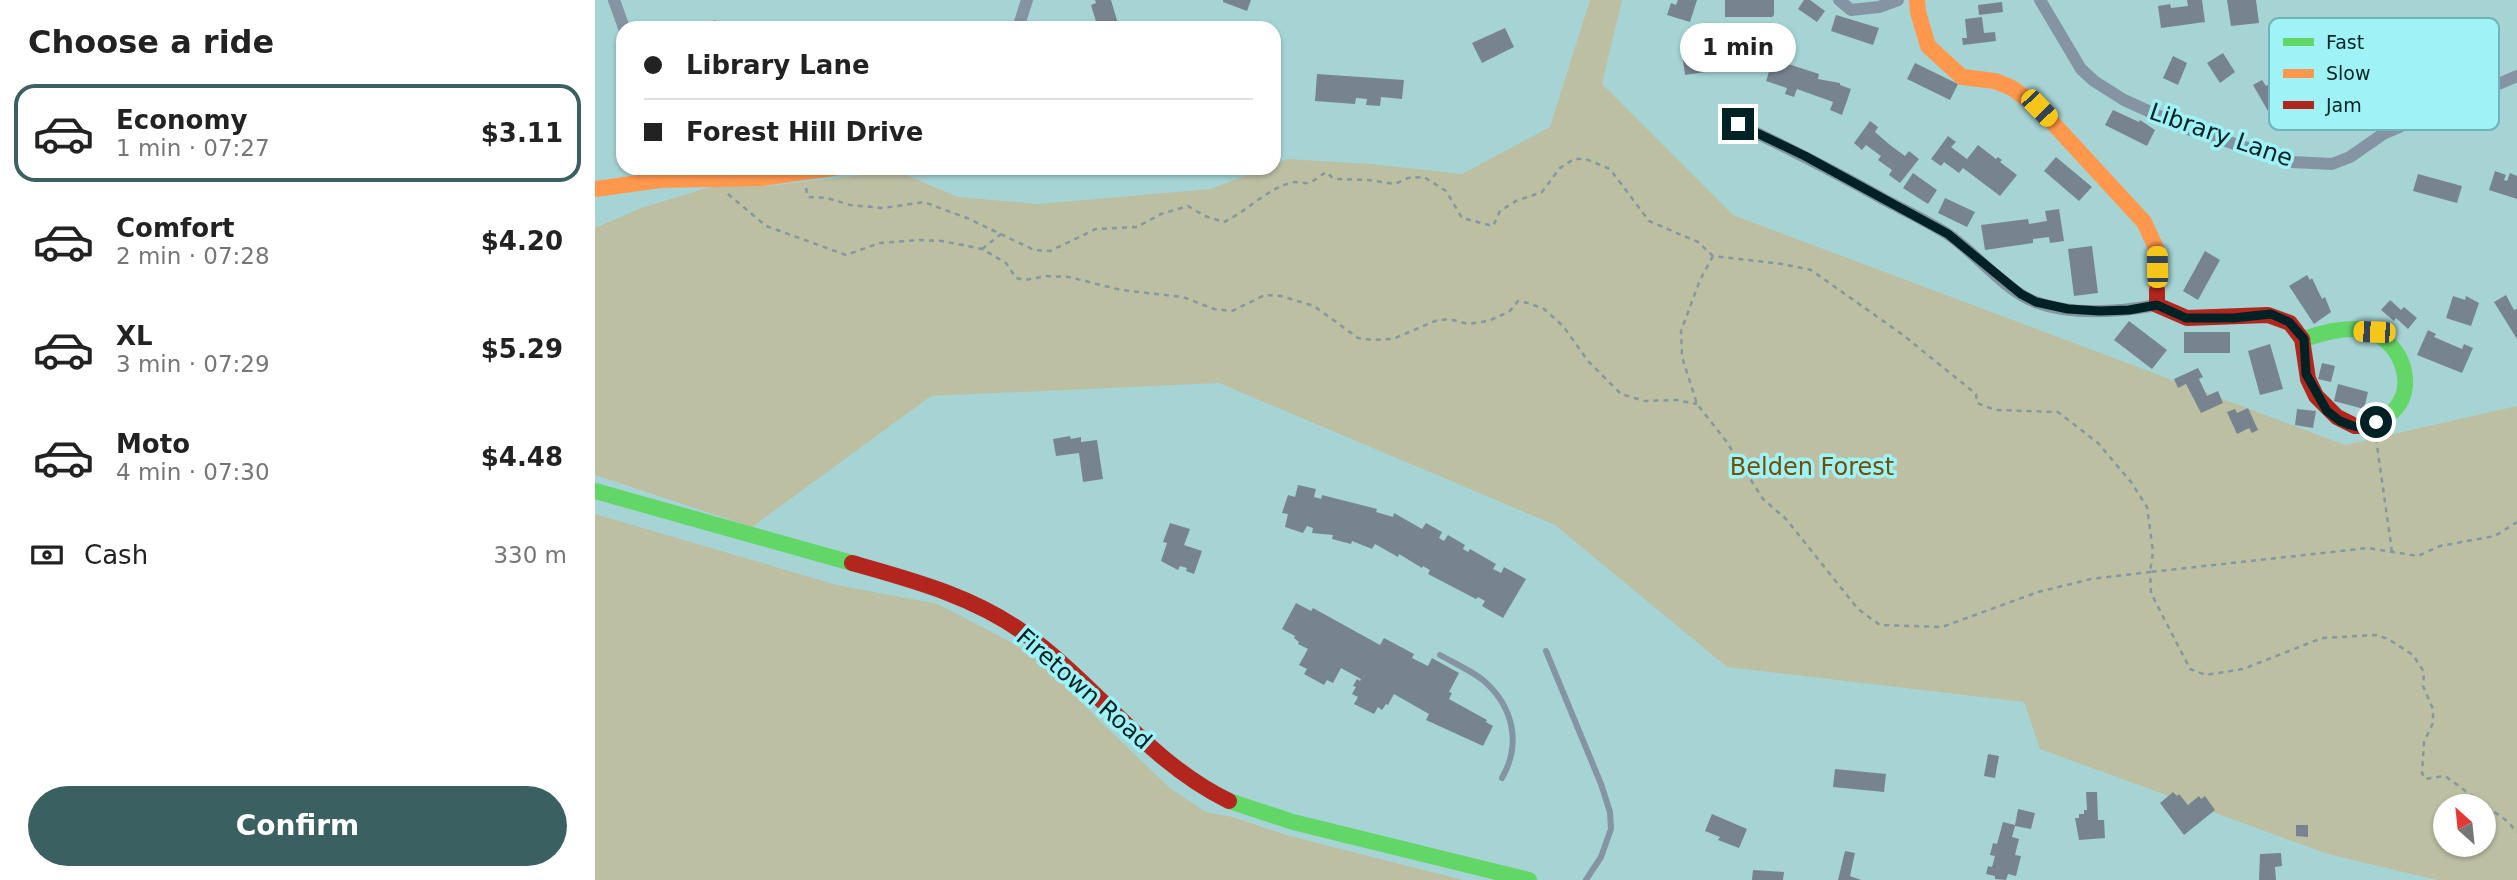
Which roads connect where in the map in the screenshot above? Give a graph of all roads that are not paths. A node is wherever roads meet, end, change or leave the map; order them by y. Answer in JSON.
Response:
{"nodes":[{"id":1,"x":614,"y":0,"type":"edge"},
{"id":2,"x":1027,"y":0,"type":"edge"},
{"id":3,"x":1839,"y":0,"type":"edge"},
{"id":4,"x":1898,"y":0,"type":"edge"},
{"id":5,"x":1917,"y":0,"type":"edge"},
{"id":6,"x":2040,"y":0,"type":"edge"},
{"id":7,"x":622,"y":21,"type":"edge"},
{"id":8,"x":1020,"y":21,"type":"edge"},
{"id":9,"x":2517,"y":76,"type":"edge"},
{"id":10,"x":2499,"y":84,"type":"edge"},
{"id":11,"x":1738,"y":124,"type":"dead end"},
{"id":12,"x":2392,"y":130,"type":"edge"},
{"id":13,"x":655,"y":175,"type":"edge"},
{"id":14,"x":672,"y":175,"type":"edge"},
{"id":15,"x":786,"y":175,"type":"edge"},
{"id":16,"x":595,"y":189,"type":"edge"},
{"id":17,"x":2157,"y":305,"type":"junction"},
{"id":18,"x":2304,"y":339,"type":"junction"},
{"id":19,"x":595,"y":491,"type":"edge"},
{"id":20,"x":1546,"y":651,"type":"dead end"},
{"id":21,"x":1440,"y":655,"type":"dead end"},
{"id":22,"x":1502,"y":778,"type":"dead end"},
{"id":23,"x":1529,"y":880,"type":"edge"},
{"id":24,"x":1586,"y":880,"type":"edge"}],
"edges":[{"from":1,"to":7,"type":"street"},
{"from":2,"to":8,"type":"street"},
{"from":3,"to":4,"type":"street"},
{"from":5,"to":17,"type":"street"},
{"from":6,"to":12,"type":"street","name":"Library Lane"},
{"from":9,"to":10,"type":"street","name":"Library Lane"},
{"from":11,"to":17,"type":"street"},
{"from":13,"to":16,"type":"street"},
{"from":14,"to":15,"type":"street"},
{"from":17,"to":18,"type":"street"},
{"from":18,"to":18,"type":"street"},
{"from":19,"to":23,"type":"street","name":"Firetown Road"},
{"from":20,"to":24,"type":"lane"},
{"from":21,"to":22,"type":"lane"}]}
